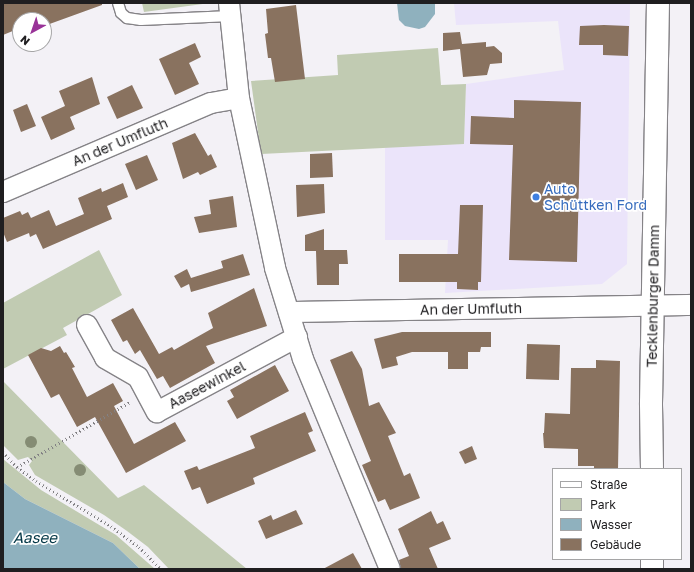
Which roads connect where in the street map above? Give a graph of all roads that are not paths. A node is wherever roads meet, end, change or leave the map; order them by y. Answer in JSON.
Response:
{"nodes":[{"id":1,"x":118,"y":3,"type":"edge"},
{"id":2,"x":658,"y":3,"type":"edge"},
{"id":3,"x":230,"y":10,"type":"edge"},
{"id":4,"x":239,"y":98,"type":"junction"},
{"id":5,"x":3,"y":192,"type":"edge"},
{"id":6,"x":653,"y":305,"type":"junction"},
{"id":7,"x":691,"y":305,"type":"edge"},
{"id":8,"x":289,"y":312,"type":"junction"},
{"id":9,"x":87,"y":325,"type":"dead end"},
{"id":10,"x":296,"y":337,"type":"junction"},
{"id":11,"x":652,"y":468,"type":"edge"},
{"id":12,"x":390,"y":569,"type":"edge"}],
"edges":[{"from":1,"to":3,"type":"lane"},
{"from":2,"to":6,"type":"main road","name":"Tecklenburger Damm"},
{"from":3,"to":4,"type":"street"},
{"from":4,"to":5,"type":"street","name":"An der Umfluth"},
{"from":4,"to":8,"type":"street"},
{"from":6,"to":7,"type":"street","name":"An der Umfluth"},
{"from":6,"to":8,"type":"street","name":"An der Umfluth"},
{"from":6,"to":11,"type":"main road","name":"Tecklenburger Damm"},
{"from":8,"to":10,"type":"street"},
{"from":9,"to":10,"type":"street","name":"Aaseewinkel"},
{"from":10,"to":12,"type":"street"}]}
